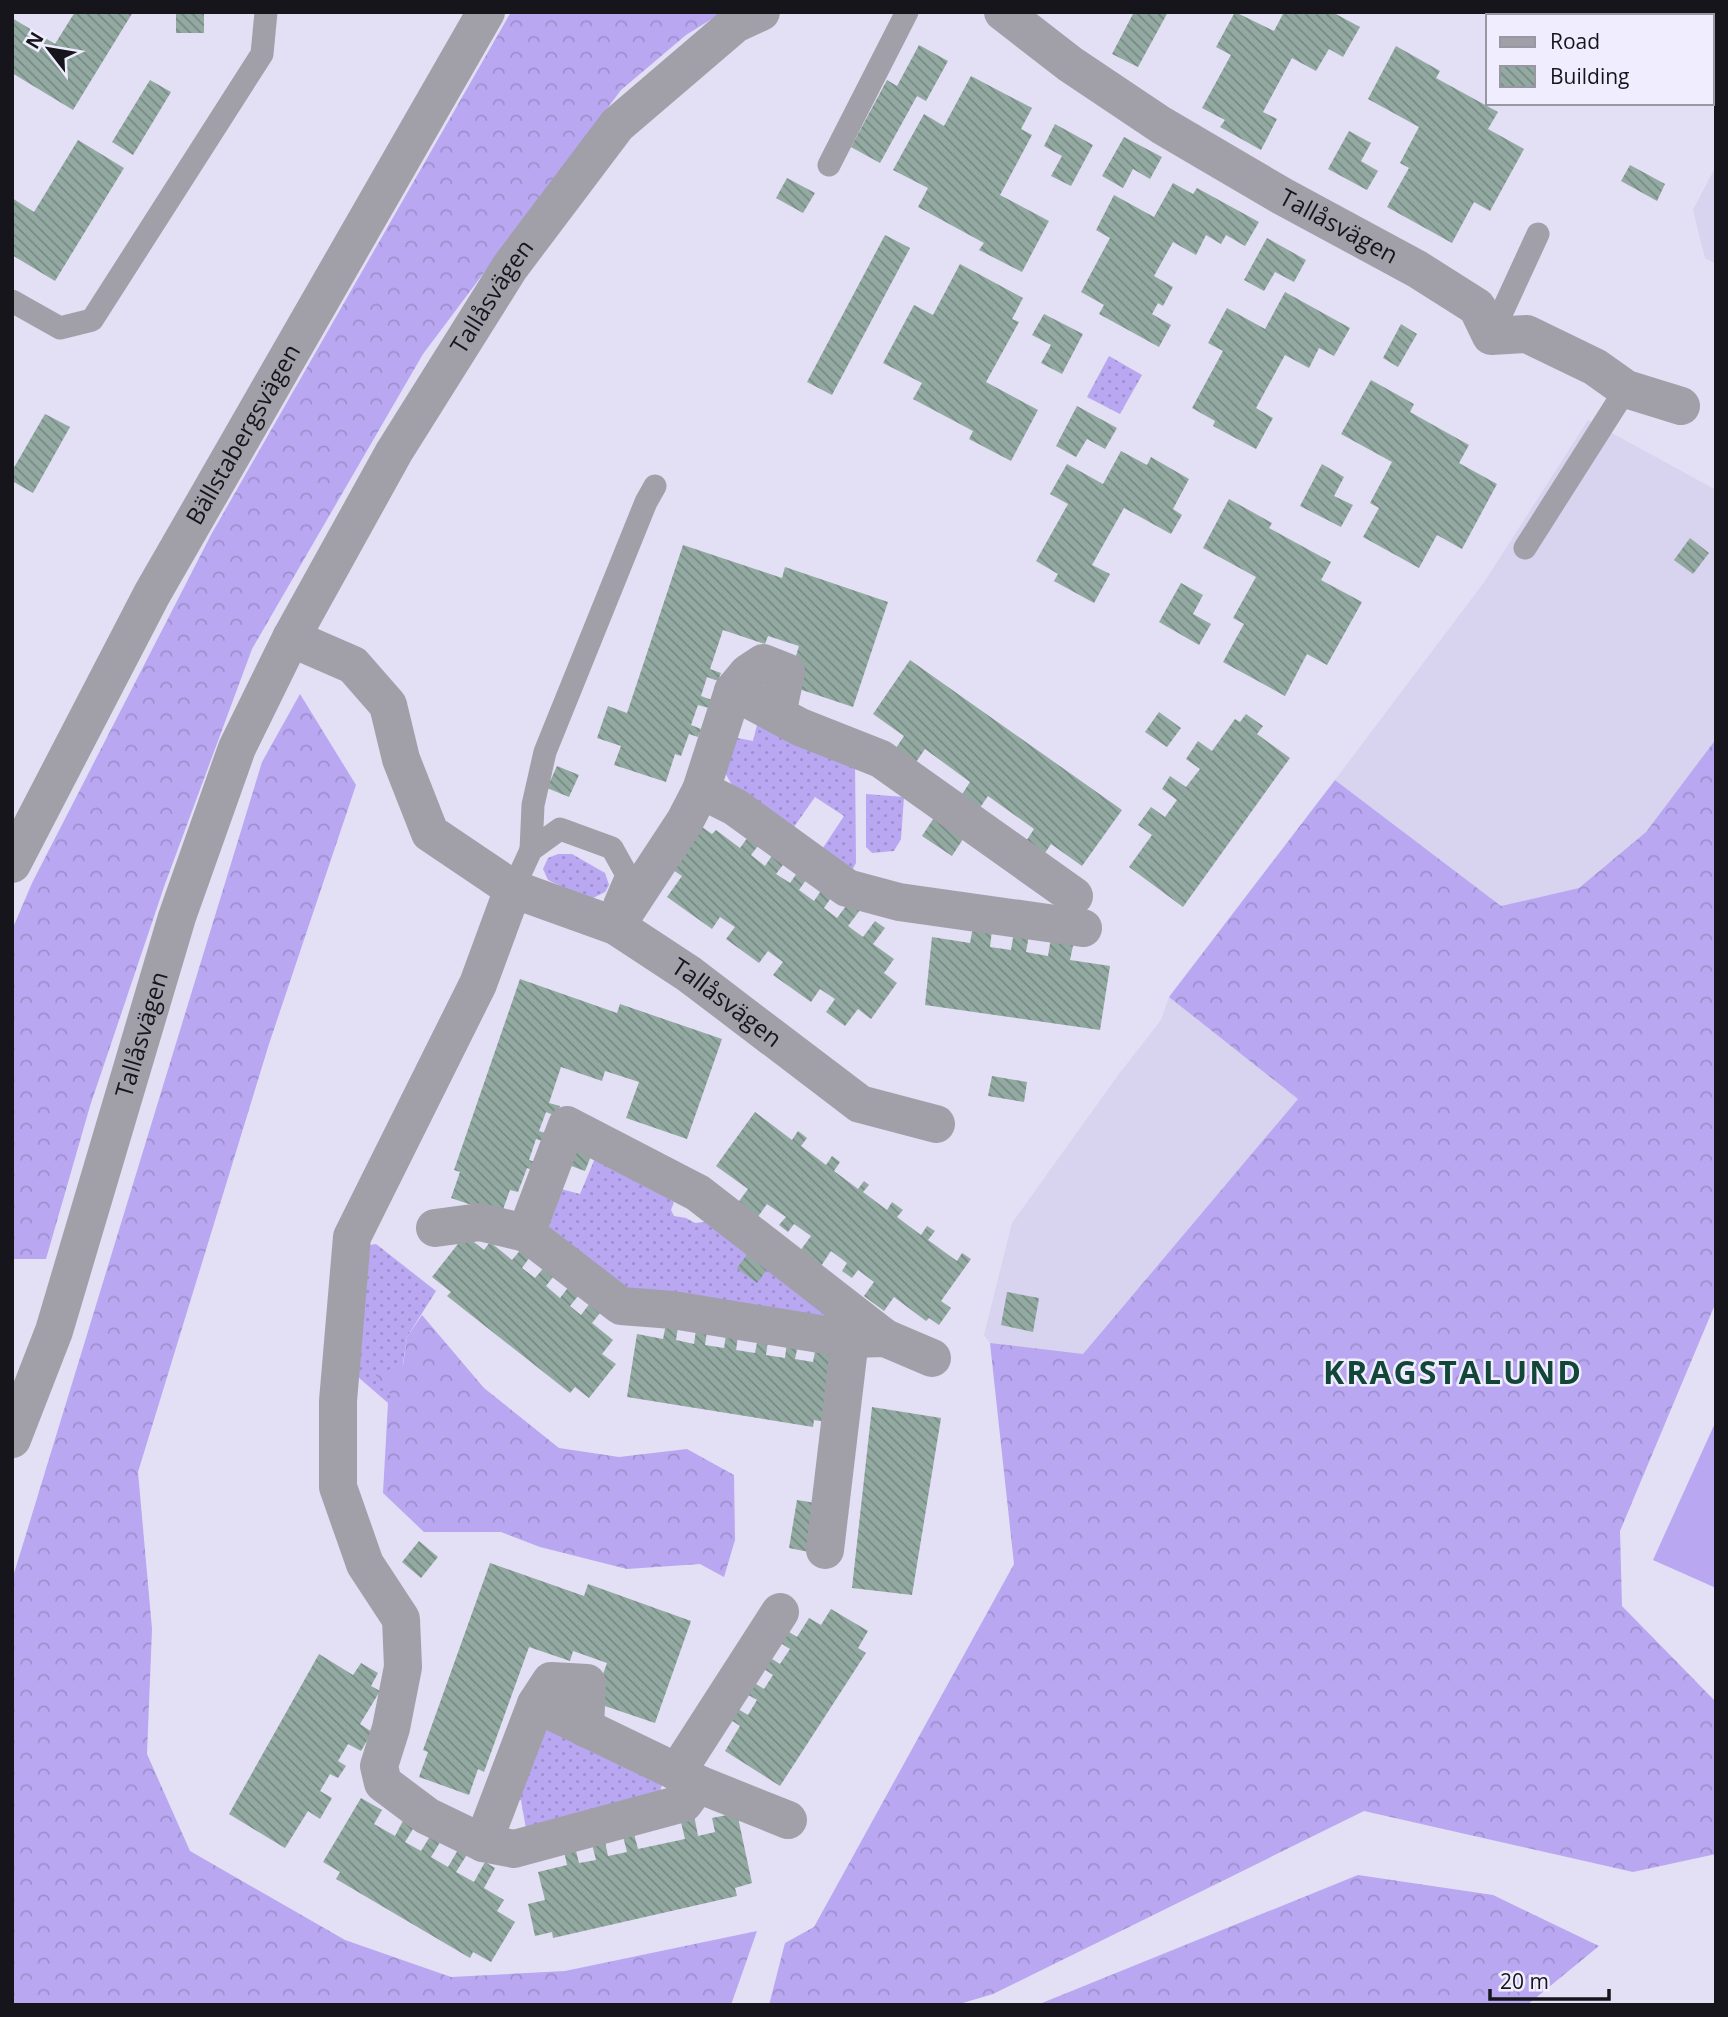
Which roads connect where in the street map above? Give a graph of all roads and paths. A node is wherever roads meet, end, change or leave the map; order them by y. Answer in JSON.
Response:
{"nodes":[{"id":1,"x":266,"y":12,"type":"edge"},
{"id":2,"x":486,"y":12,"type":"edge"},
{"id":3,"x":761,"y":12,"type":"edge"},
{"id":4,"x":907,"y":12,"type":"edge"},
{"id":5,"x":1003,"y":12,"type":"edge"},
{"id":6,"x":829,"y":165,"type":"dead end"},
{"id":7,"x":1538,"y":234,"type":"dead end"},
{"id":8,"x":12,"y":301,"type":"edge"},
{"id":9,"x":1491,"y":336,"type":"junction"},
{"id":10,"x":1626,"y":389,"type":"junction"},
{"id":11,"x":1681,"y":406,"type":"dead end"},
{"id":12,"x":654,"y":486,"type":"dead end"},
{"id":13,"x":1525,"y":548,"type":"dead end"},
{"id":14,"x":290,"y":638,"type":"junction"},
{"id":15,"x":701,"y":790,"type":"junction"},
{"id":16,"x":531,"y":850,"type":"junction"},
{"id":17,"x":12,"y":864,"type":"edge"},
{"id":18,"x":513,"y":889,"type":"junction"},
{"id":19,"x":611,"y":924,"type":"junction"},
{"id":20,"x":936,"y":1124,"type":"dead end"},
{"id":21,"x":436,"y":1228,"type":"dead end"},
{"id":22,"x":526,"y":1233,"type":"junction"},
{"id":23,"x":868,"y":1338,"type":"junction"},
{"id":24,"x":932,"y":1358,"type":"dead end"},
{"id":25,"x":12,"y":1439,"type":"edge"},
{"id":26,"x":825,"y":1550,"type":"dead end"},
{"id":27,"x":780,"y":1612,"type":"dead end"},
{"id":28,"x":688,"y":1778,"type":"junction"},
{"id":29,"x":788,"y":1820,"type":"dead end"},
{"id":30,"x":483,"y":1843,"type":"junction"}],
"edges":[{"from":1,"to":8,"type":"lane"},
{"from":2,"to":17,"type":"street","name":"Bällstabergsvägen"},
{"from":3,"to":14,"type":"street","name":"Tallåsvägen"},
{"from":4,"to":6,"type":"lane"},
{"from":5,"to":9,"type":"street","name":"Tallåsvägen"},
{"from":7,"to":9,"type":"lane"},
{"from":9,"to":10,"type":"street"},
{"from":10,"to":11,"type":"street"},
{"from":10,"to":13,"type":"lane"},
{"from":12,"to":16,"type":"lane"},
{"from":14,"to":18,"type":"street","name":"Tallåsvägen"},
{"from":14,"to":25,"type":"street","name":"Tallåsvägen"},
{"from":15,"to":15,"type":"street"},
{"from":15,"to":19,"type":"street"},
{"from":16,"to":18,"type":"lane"},
{"from":16,"to":19,"type":"lane"},
{"from":18,"to":19,"type":"street","name":"Tallåsvägen"},
{"from":18,"to":30,"type":"street"},
{"from":19,"to":20,"type":"street","name":"Tallåsvägen"},
{"from":21,"to":22,"type":"street"},
{"from":22,"to":23,"type":"street"},
{"from":22,"to":23,"type":"street"},
{"from":23,"to":24,"type":"street"},
{"from":23,"to":26,"type":"street"},
{"from":27,"to":28,"type":"street"},
{"from":28,"to":29,"type":"street"},
{"from":28,"to":30,"type":"street"},
{"from":28,"to":30,"type":"street"}]}
